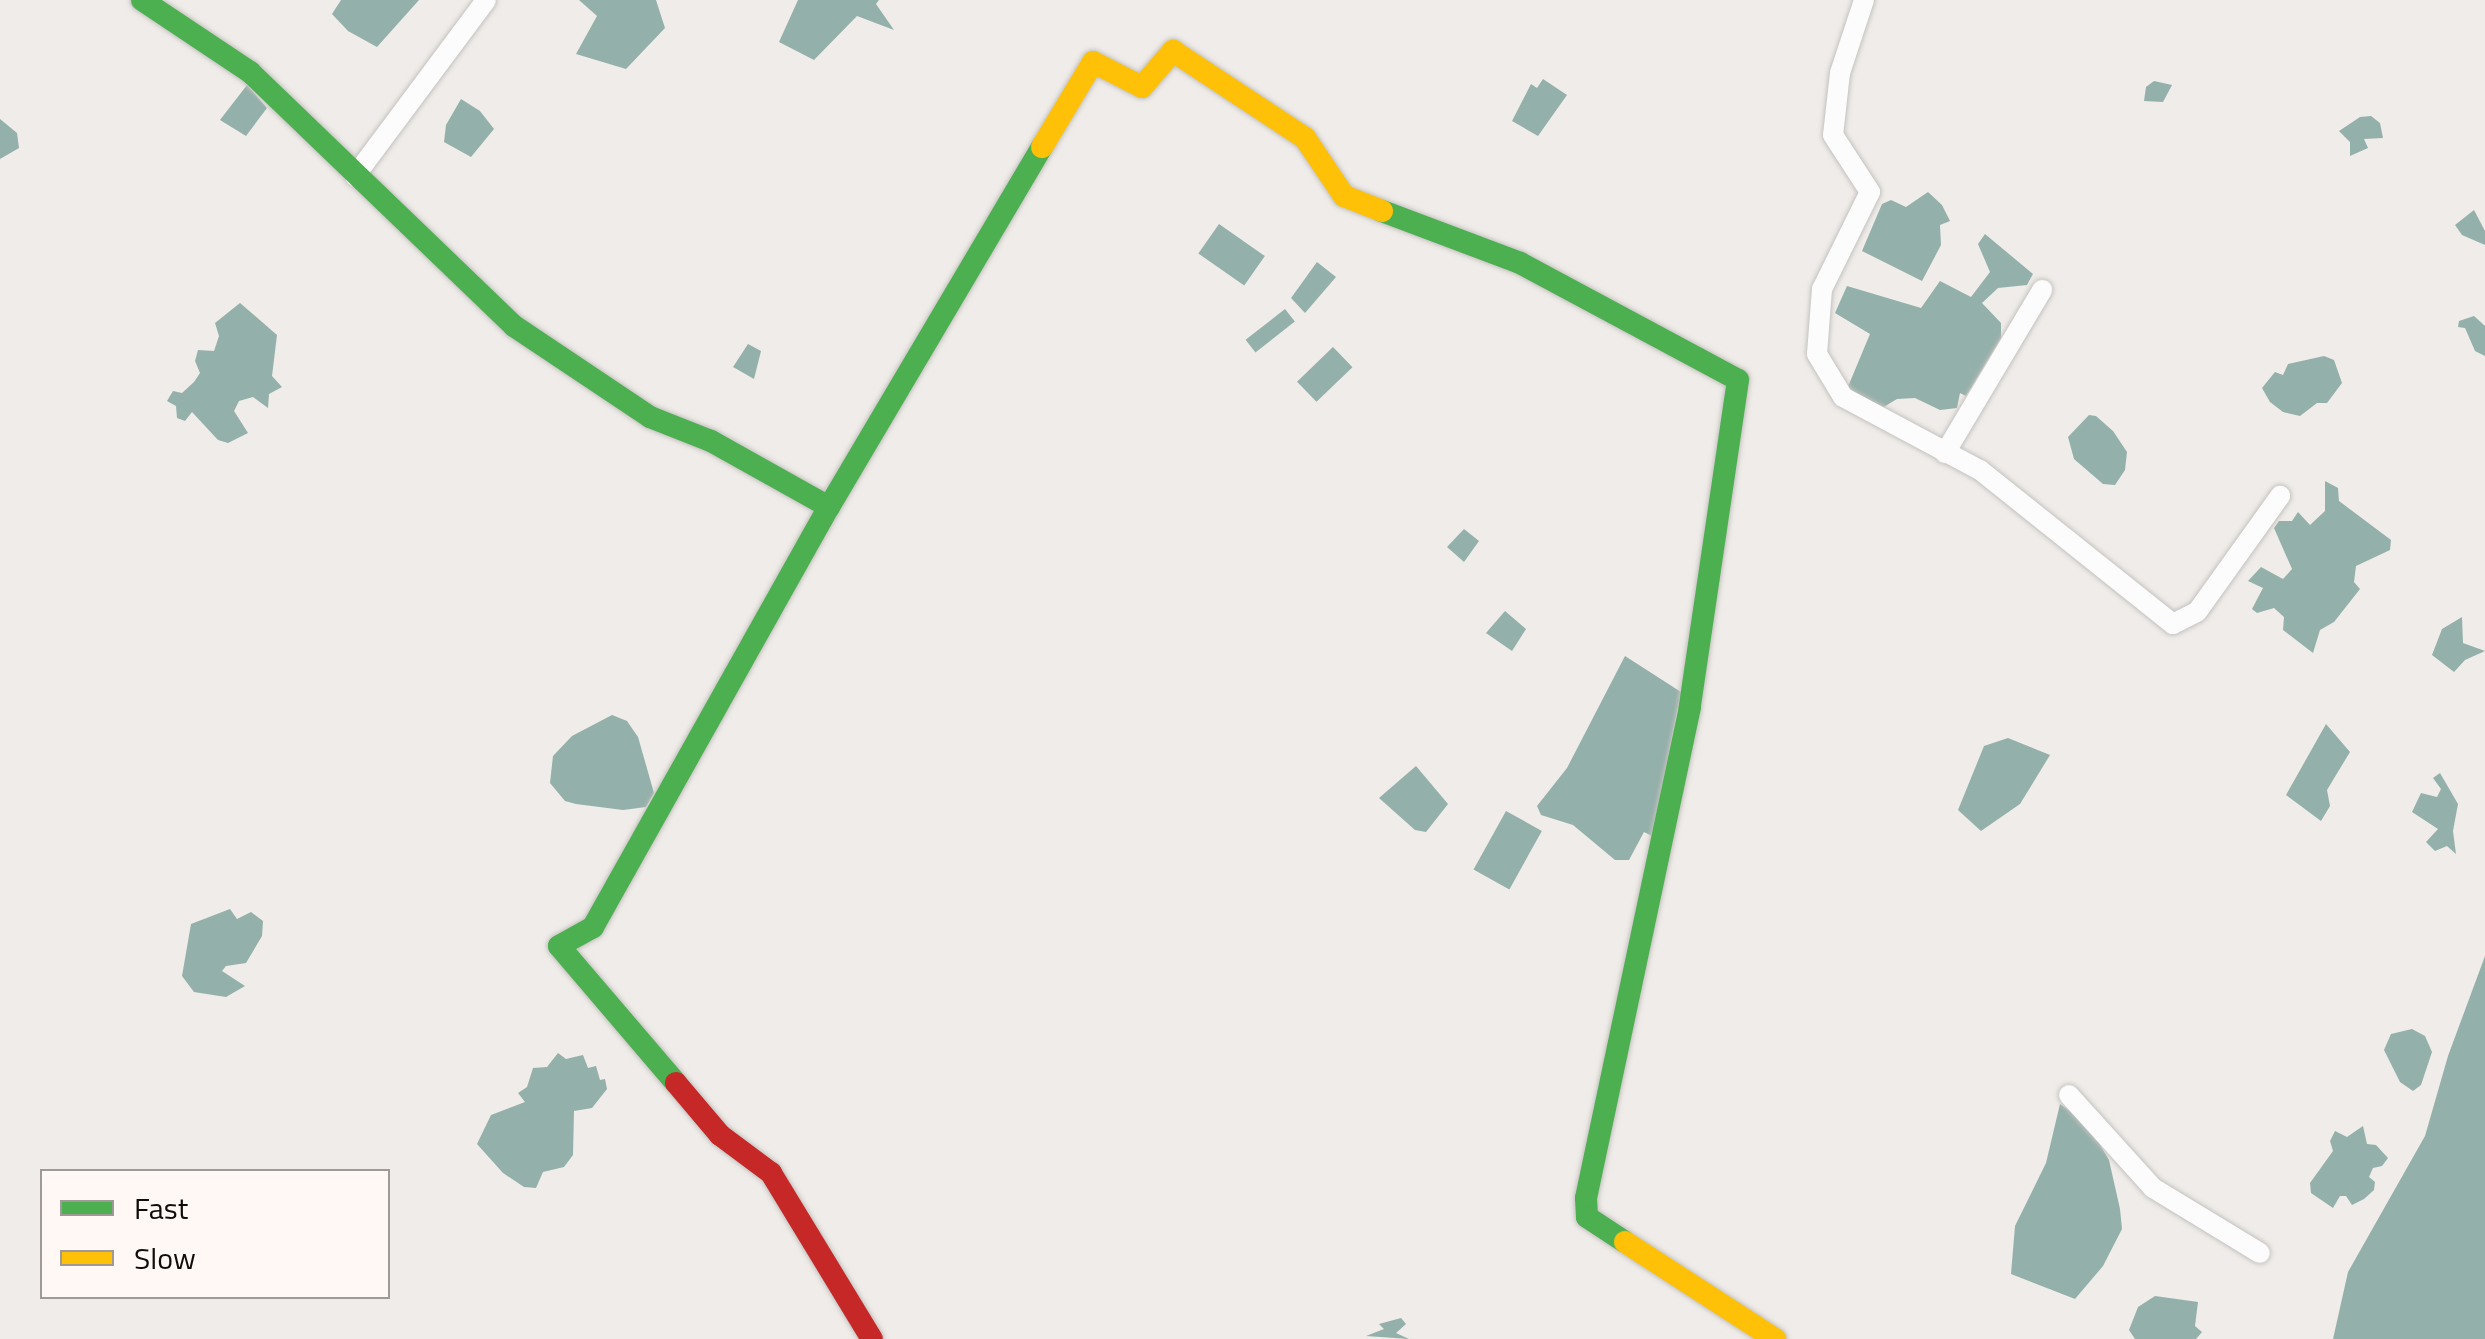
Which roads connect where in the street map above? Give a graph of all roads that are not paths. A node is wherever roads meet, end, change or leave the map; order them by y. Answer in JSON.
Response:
{"nodes":[{"id":1,"x":142,"y":0,"type":"edge"},
{"id":2,"x":486,"y":0,"type":"edge"},
{"id":3,"x":1864,"y":0,"type":"edge"},
{"id":4,"x":355,"y":176,"type":"junction"},
{"id":5,"x":2042,"y":290,"type":"dead end"},
{"id":6,"x":1945,"y":453,"type":"junction"},
{"id":7,"x":2280,"y":496,"type":"dead end"},
{"id":8,"x":829,"y":506,"type":"junction"},
{"id":9,"x":2069,"y":1095,"type":"dead end"},
{"id":10,"x":2260,"y":1253,"type":"dead end"},
{"id":11,"x":872,"y":1339,"type":"edge"},
{"id":12,"x":1775,"y":1339,"type":"edge"}],
"edges":[{"from":1,"to":4,"type":"street"},
{"from":2,"to":4,"type":"street"},
{"from":3,"to":6,"type":"street"},
{"from":4,"to":8,"type":"street"},
{"from":5,"to":6,"type":"street"},
{"from":6,"to":7,"type":"street"},
{"from":8,"to":11,"type":"street"},
{"from":8,"to":12,"type":"street"},
{"from":9,"to":10,"type":"street"}]}
